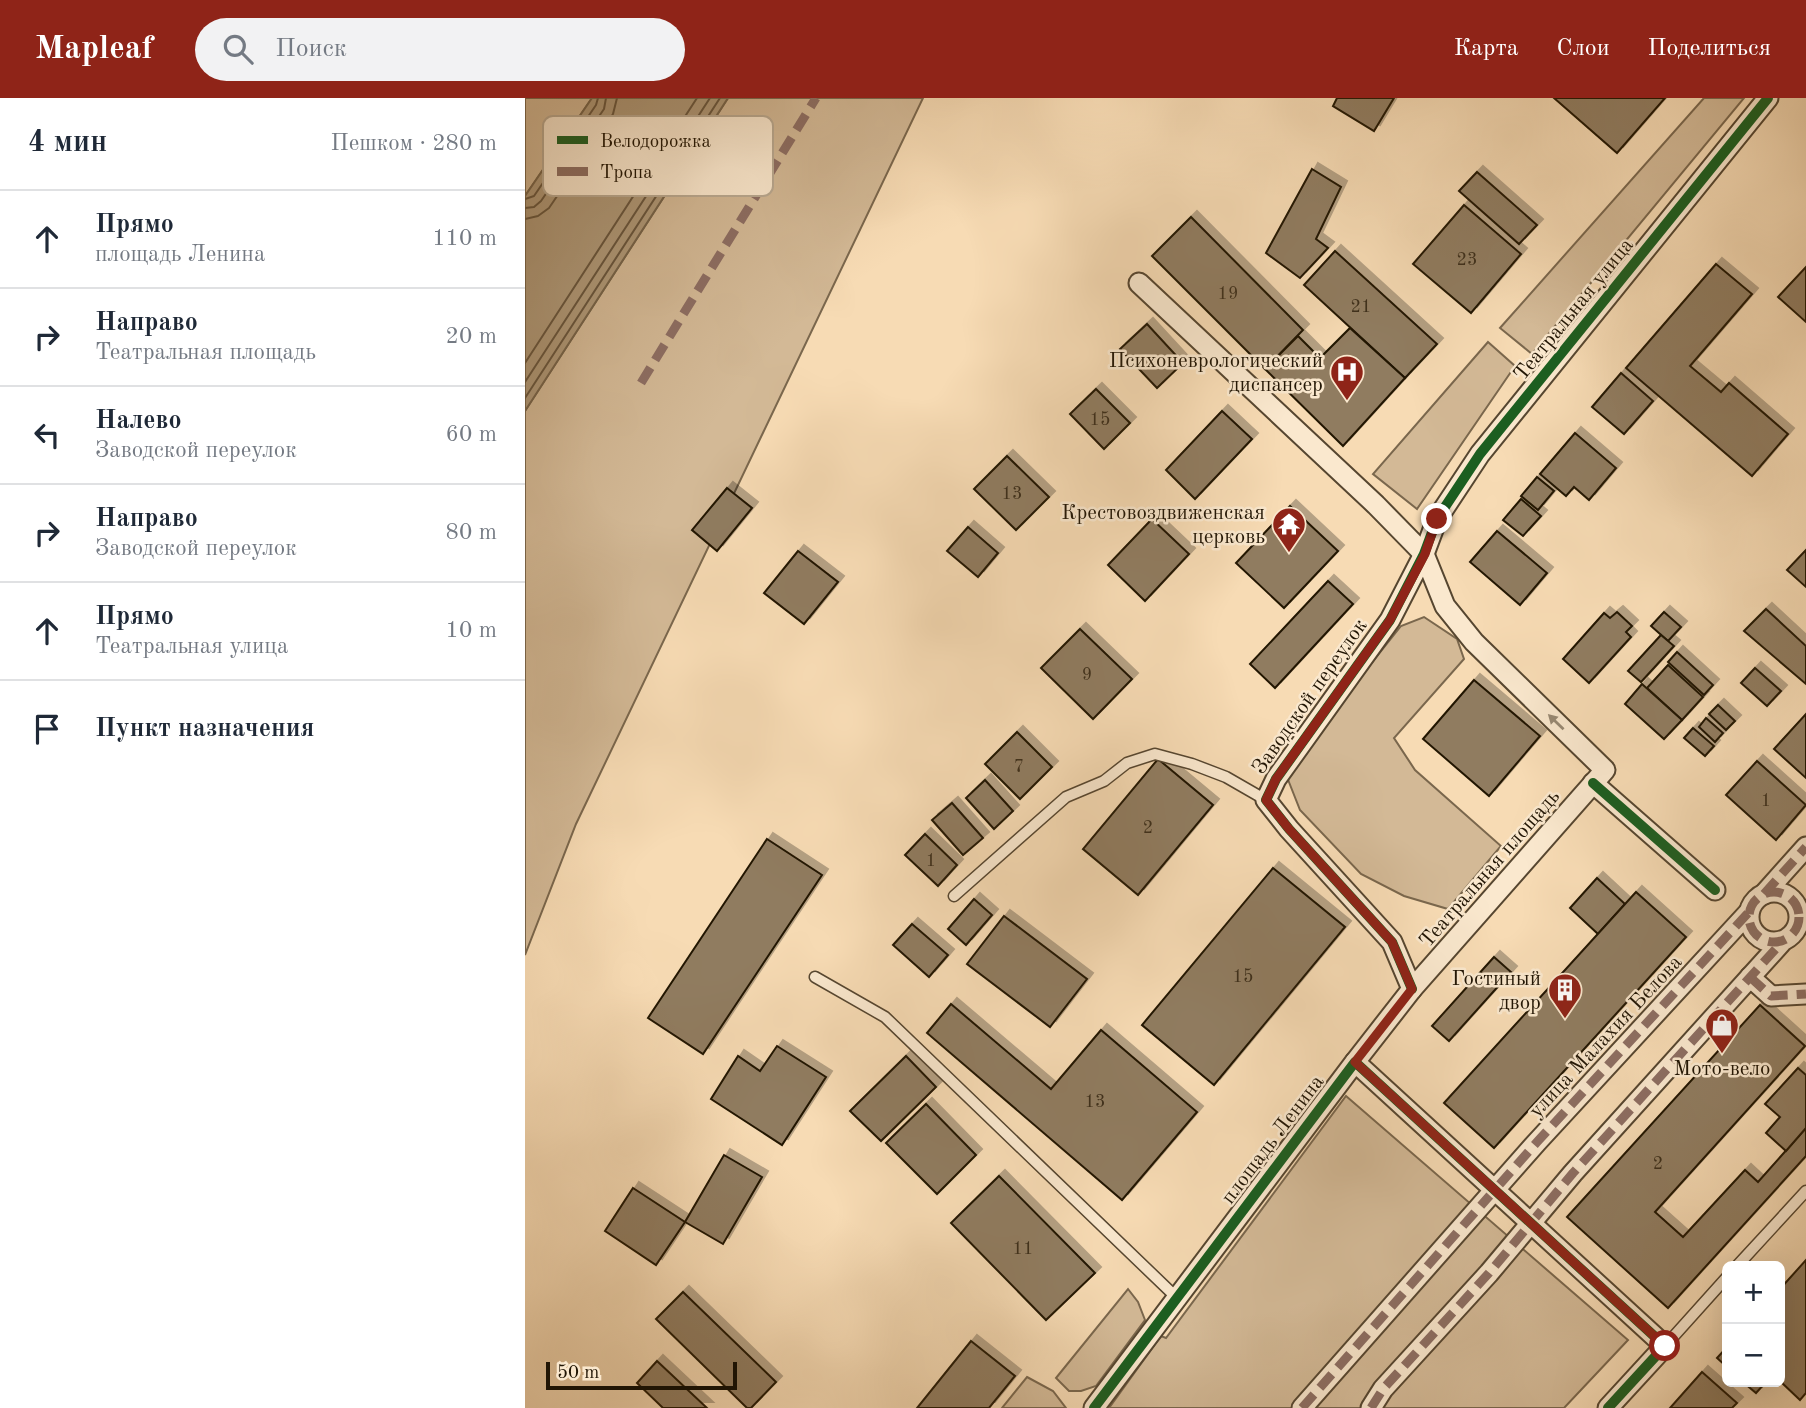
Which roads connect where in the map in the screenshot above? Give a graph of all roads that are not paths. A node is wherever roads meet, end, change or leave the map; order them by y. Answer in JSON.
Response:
{"nodes":[{"id":1,"x":1768,"y":98,"type":"edge"},
{"id":2,"x":1139,"y":283,"type":"dead end"},
{"id":3,"x":1425,"y":554,"type":"junction"},
{"id":4,"x":1599,"y":776,"type":"junction"},
{"id":5,"x":1266,"y":800,"type":"junction"},
{"id":6,"x":1806,"y":847,"type":"edge"},
{"id":7,"x":1715,"y":890,"type":"dead end"},
{"id":8,"x":1764,"y":894,"type":"junction"},
{"id":9,"x":954,"y":896,"type":"dead end"},
{"id":10,"x":1749,"y":912,"type":"junction"},
{"id":11,"x":1803,"y":917,"type":"edge"},
{"id":12,"x":1781,"y":943,"type":"junction"},
{"id":13,"x":815,"y":977,"type":"dead end"},
{"id":14,"x":1750,"y":977,"type":"junction"},
{"id":15,"x":1412,"y":989,"type":"junction"},
{"id":16,"x":1806,"y":994,"type":"edge"},
{"id":17,"x":1355,"y":1062,"type":"junction"},
{"id":18,"x":1494,"y":1191,"type":"junction"},
{"id":19,"x":1806,"y":1191,"type":"edge"},
{"id":20,"x":1532,"y":1223,"type":"junction"},
{"id":21,"x":1742,"y":1261,"type":"edge"},
{"id":22,"x":1722,"y":1283,"type":"edge"},
{"id":23,"x":1177,"y":1298,"type":"junction"},
{"id":24,"x":1665,"y":1346,"type":"junction"},
{"id":25,"x":1094,"y":1408,"type":"edge"},
{"id":26,"x":1302,"y":1408,"type":"edge"},
{"id":27,"x":1371,"y":1408,"type":"edge"},
{"id":28,"x":1608,"y":1408,"type":"edge"}],
"edges":[{"from":1,"to":3,"type":"street","name":"Театральная улица"},
{"from":2,"to":3,"type":"street"},
{"from":4,"to":3,"type":"street","one_way":true},
{"from":3,"to":5,"type":"street","name":"Заводской переулок"},
{"from":4,"to":7,"type":"street"},
{"from":4,"to":15,"type":"street","name":"Театральная площадь"},
{"from":5,"to":9,"type":"lane"},
{"from":5,"to":15,"type":"street","name":"Заводской переулок"},
{"from":6,"to":8,"type":"street","name":"улица Малахия Белова"},
{"from":8,"to":10,"type":"street","name":"улица Малахия Белова"},
{"from":8,"to":11,"type":"street"},
{"from":10,"to":12,"type":"street"},
{"from":10,"to":18,"type":"street","name":"улица Малахия Белова"},
{"from":11,"to":12,"type":"street"},
{"from":12,"to":14,"type":"street"},
{"from":13,"to":23,"type":"lane"},
{"from":14,"to":16,"type":"street"},
{"from":14,"to":20,"type":"street"},
{"from":15,"to":17,"type":"street","name":"Театральная площадь"},
{"from":17,"to":18,"type":"street"},
{"from":17,"to":23,"type":"street","name":"площадь Ленина"},
{"from":18,"to":20,"type":"street"},
{"from":18,"to":26,"type":"street"},
{"from":19,"to":21,"type":"lane"},
{"from":20,"to":24,"type":"street"},
{"from":20,"to":27,"type":"street"},
{"from":22,"to":24,"type":"lane"},
{"from":23,"to":25,"type":"street","name":"площадь Ленина"},
{"from":24,"to":28,"type":"street"}]}
